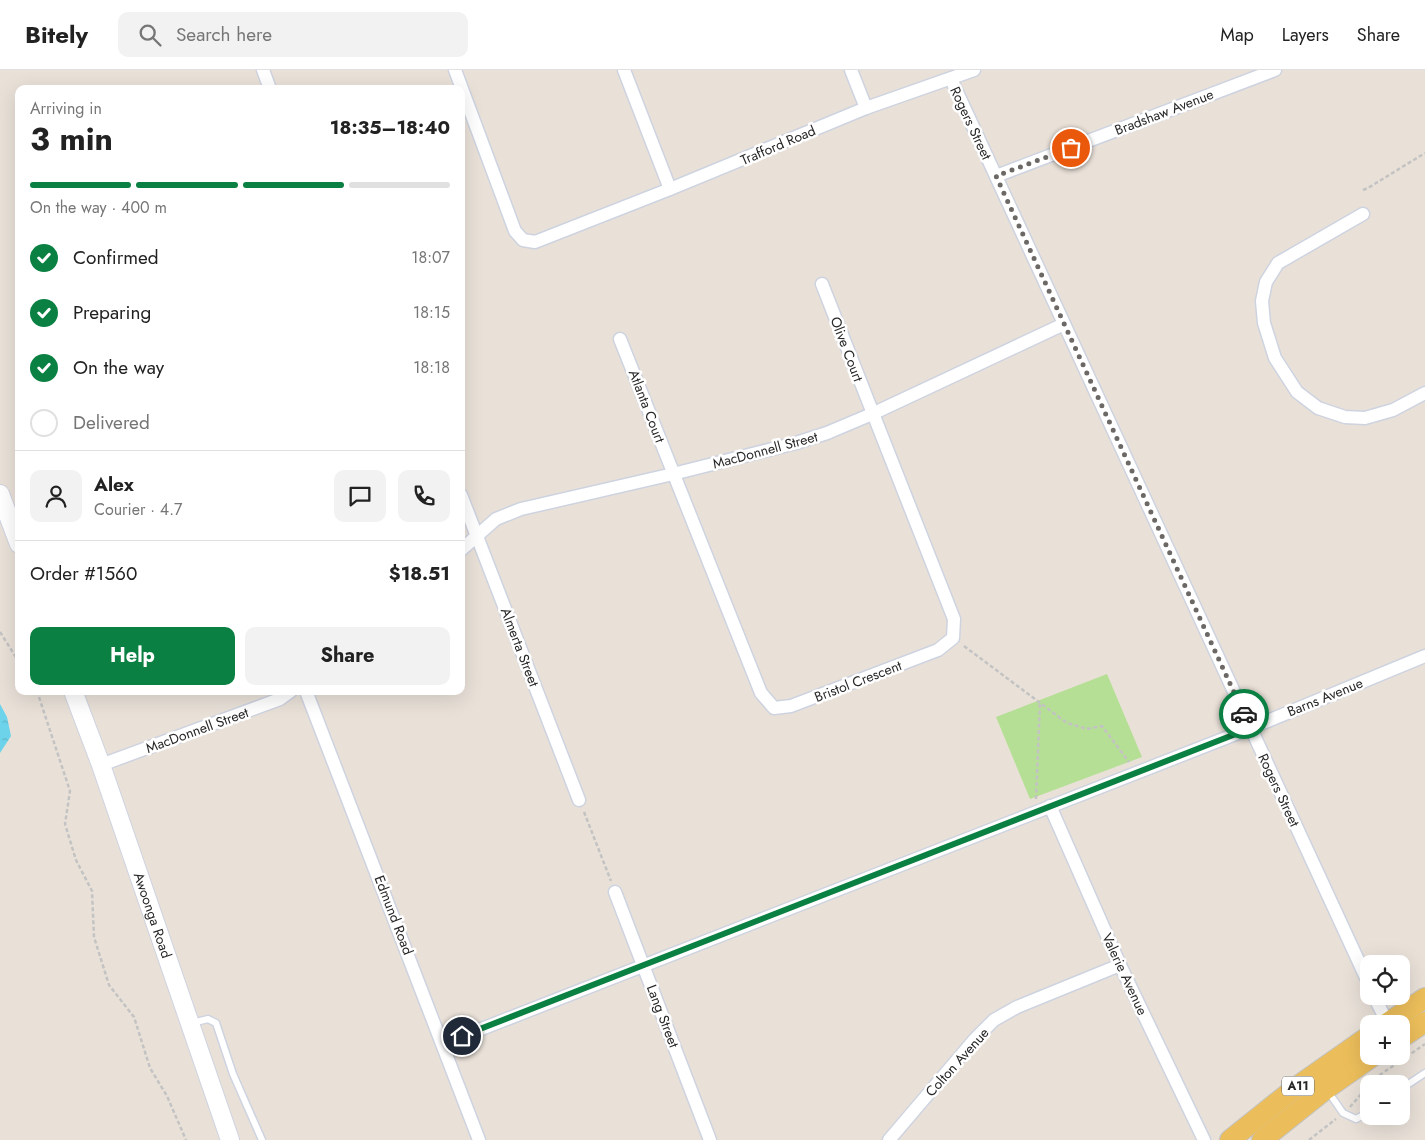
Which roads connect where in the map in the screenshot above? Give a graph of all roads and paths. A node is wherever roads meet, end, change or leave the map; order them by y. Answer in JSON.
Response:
{"nodes":[{"id":1,"x":263,"y":70,"type":"edge"},
{"id":2,"x":455,"y":70,"type":"edge"},
{"id":3,"x":624,"y":70,"type":"edge"},
{"id":4,"x":851,"y":70,"type":"edge"},
{"id":5,"x":974,"y":70,"type":"edge"},
{"id":6,"x":1276,"y":70,"type":"edge"},
{"id":7,"x":951,"y":79,"type":"junction"},
{"id":8,"x":269,"y":85,"type":"edge"},
{"id":9,"x":461,"y":85,"type":"edge"},
{"id":10,"x":465,"y":97,"type":"edge"},
{"id":11,"x":866,"y":108,"type":"junction"},
{"id":12,"x":1425,"y":153,"type":"edge"},
{"id":13,"x":996,"y":176,"type":"junction"},
{"id":14,"x":670,"y":190,"type":"junction"},
{"id":15,"x":1363,"y":190,"type":"dead end"},
{"id":16,"x":1364,"y":214,"type":"dead end"},
{"id":17,"x":822,"y":284,"type":"dead end"},
{"id":18,"x":1064,"y":324,"type":"junction"},
{"id":19,"x":620,"y":339,"type":"dead end"},
{"id":20,"x":1425,"y":394,"type":"edge"},
{"id":21,"x":872,"y":414,"type":"junction"},
{"id":22,"x":673,"y":474,"type":"junction"},
{"id":23,"x":0,"y":494,"type":"edge"},
{"id":24,"x":465,"y":505,"type":"edge"},
{"id":25,"x":15,"y":533,"type":"edge"},
{"id":26,"x":477,"y":536,"type":"junction"},
{"id":27,"x":465,"y":546,"type":"edge"},
{"id":28,"x":0,"y":632,"type":"edge"},
{"id":29,"x":953,"y":638,"type":"junction"},
{"id":30,"x":15,"y":656,"type":"edge"},
{"id":31,"x":1425,"y":656,"type":"edge"},
{"id":32,"x":38,"y":695,"type":"edge"},
{"id":33,"x":75,"y":695,"type":"edge"},
{"id":34,"x":286,"y":695,"type":"edge"},
{"id":35,"x":308,"y":695,"type":"edge"},
{"id":36,"x":1040,"y":703,"type":"junction"},
{"id":37,"x":1251,"y":728,"type":"junction"},
{"id":38,"x":101,"y":765,"type":"junction"},
{"id":39,"x":1136,"y":772,"type":"junction"},
{"id":40,"x":580,"y":800,"type":"joint"},
{"id":41,"x":1050,"y":806,"type":"junction"},
{"id":42,"x":1036,"y":811,"type":"junction"},
{"id":43,"x":615,"y":892,"type":"joint"},
{"id":44,"x":1120,"y":964,"type":"junction"},
{"id":45,"x":1360,"y":964,"type":"edge"},
{"id":46,"x":644,"y":965,"type":"junction"},
{"id":47,"x":1425,"y":998,"type":"edge"},
{"id":48,"x":1399,"y":1015,"type":"edge"},
{"id":49,"x":1425,"y":1022,"type":"edge"},
{"id":50,"x":190,"y":1023,"type":"junction"},
{"id":51,"x":1410,"y":1032,"type":"edge"},
{"id":52,"x":1360,"y":1042,"type":"edge"},
{"id":53,"x":444,"y":1044,"type":"junction"},
{"id":54,"x":1425,"y":1044,"type":"edge"},
{"id":55,"x":1361,"y":1065,"type":"edge"},
{"id":56,"x":1425,"y":1073,"type":"edge"},
{"id":57,"x":1381,"y":1075,"type":"edge"},
{"id":58,"x":1410,"y":1083,"type":"edge"},
{"id":59,"x":1326,"y":1089,"type":"junction"},
{"id":60,"x":1360,"y":1095,"type":"edge"},
{"id":61,"x":1350,"y":1107,"type":"dead end"},
{"id":62,"x":1360,"y":1117,"type":"edge"},
{"id":63,"x":1337,"y":1118,"type":"dead end"},
{"id":64,"x":1201,"y":1139,"type":"edge"},
{"id":65,"x":186,"y":1140,"type":"edge"},
{"id":66,"x":230,"y":1140,"type":"edge"},
{"id":67,"x":262,"y":1140,"type":"edge"},
{"id":68,"x":479,"y":1140,"type":"edge"},
{"id":69,"x":710,"y":1140,"type":"edge"},
{"id":70,"x":889,"y":1140,"type":"edge"},
{"id":71,"x":1230,"y":1140,"type":"edge"},
{"id":72,"x":1262,"y":1140,"type":"edge"},
{"id":73,"x":1308,"y":1140,"type":"edge"}],
"edges":[{"from":1,"to":8,"type":"street"},
{"from":2,"to":9,"type":"street","name":"Trafford Road"},
{"from":3,"to":14,"type":"street"},
{"from":4,"to":11,"type":"street"},
{"from":5,"to":7,"type":"street","name":"Trafford Road"},
{"from":6,"to":13,"type":"street","name":"Bradshaw Avenue"},
{"from":7,"to":11,"type":"street","name":"Trafford Road"},
{"from":7,"to":13,"type":"street","name":"Rogers Street"},
{"from":10,"to":14,"type":"street","name":"Trafford Road"},
{"from":11,"to":14,"type":"street","name":"Trafford Road"},
{"from":12,"to":15,"type":"path"},
{"from":13,"to":18,"type":"street","name":"Rogers Street"},
{"from":16,"to":20,"type":"street"},
{"from":17,"to":21,"type":"street","name":"Olive Court"},
{"from":18,"to":21,"type":"street","name":"MacDonnell Street"},
{"from":18,"to":37,"type":"street","name":"Rogers Street"},
{"from":19,"to":22,"type":"street","name":"Atlanta Court"},
{"from":21,"to":22,"type":"street","name":"MacDonnell Street"},
{"from":21,"to":29,"type":"street"},
{"from":22,"to":26,"type":"street","name":"MacDonnell Street"},
{"from":22,"to":29,"type":"street","name":"Bristol Crescent"},
{"from":23,"to":25,"type":"main road"},
{"from":24,"to":26,"type":"street","name":"Almerta Street"},
{"from":26,"to":27,"type":"street","name":"MacDonnell Street"},
{"from":26,"to":40,"type":"street","name":"Almerta Street"},
{"from":28,"to":30,"type":"path"},
{"from":29,"to":36,"type":"path"},
{"from":31,"to":37,"type":"street","name":"Barns Avenue"},
{"from":32,"to":65,"type":"path"},
{"from":33,"to":38,"type":"main road","name":"Awoonga Road"},
{"from":34,"to":38,"type":"street","name":"MacDonnell Street"},
{"from":35,"to":53,"type":"street","name":"Edmund Road"},
{"from":36,"to":39,"type":"path"},
{"from":36,"to":42,"type":"path"},
{"from":37,"to":39,"type":"street","name":"Barns Avenue"},
{"from":37,"to":45,"type":"street","name":"Rogers Street"},
{"from":38,"to":50,"type":"main road","name":"Awoonga Road"},
{"from":39,"to":41,"type":"street","name":"Barns Avenue"},
{"from":40,"to":43,"type":"path"},
{"from":41,"to":42,"type":"street","name":"Barns Avenue"},
{"from":41,"to":44,"type":"street","name":"Valerie Avenue"},
{"from":42,"to":46,"type":"street","name":"Barns Avenue"},
{"from":43,"to":46,"type":"street","name":"Lang Street"},
{"from":44,"to":64,"type":"street","name":"Valerie Avenue"},
{"from":44,"to":70,"type":"street","name":"Colton Avenue"},
{"from":46,"to":53,"type":"street","name":"Barns Avenue"},
{"from":46,"to":69,"type":"street","name":"Lang Street"},
{"from":47,"to":48,"type":"main road"},
{"from":49,"to":51,"type":"main road"},
{"from":50,"to":66,"type":"main road","name":"Awoonga Road"},
{"from":50,"to":67,"type":"lane"},
{"from":52,"to":71,"type":"main road","number":"A11"},
{"from":53,"to":68,"type":"street","name":"Edmund Road"},
{"from":54,"to":57,"type":"path"},
{"from":55,"to":59,"type":"main road","number":"A11"},
{"from":56,"to":58,"type":"lane"},
{"from":59,"to":62,"type":"lane"},
{"from":59,"to":72,"type":"main road","number":"A11"},
{"from":60,"to":61,"type":"path"},
{"from":63,"to":73,"type":"path"}]}
